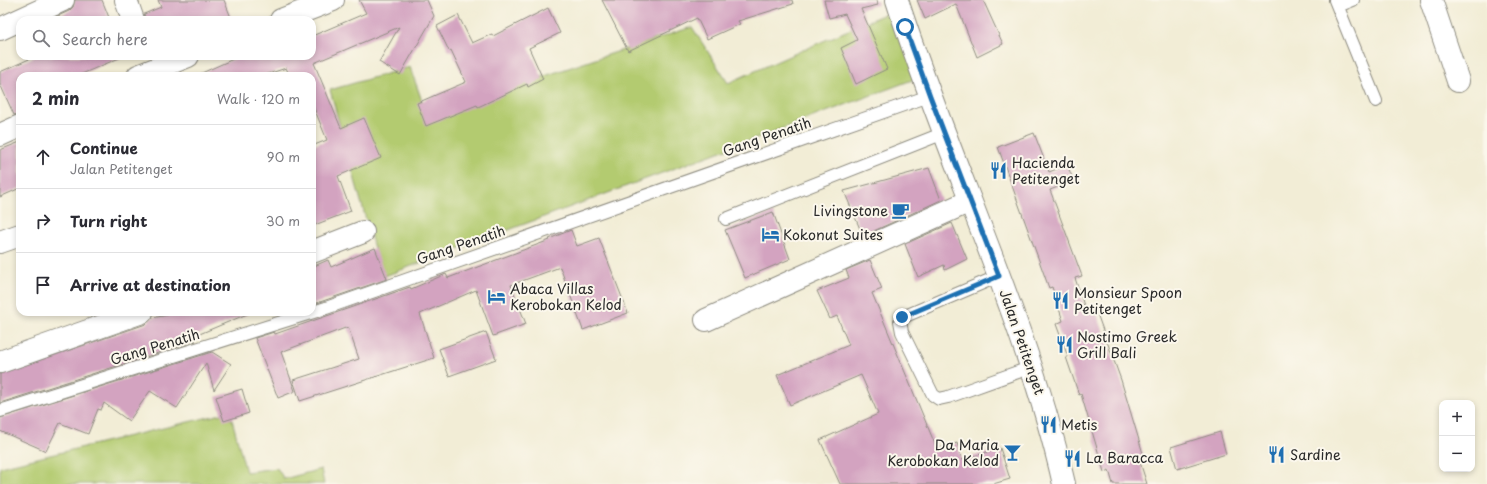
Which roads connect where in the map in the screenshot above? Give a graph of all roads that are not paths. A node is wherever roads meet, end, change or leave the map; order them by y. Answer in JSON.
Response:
{"nodes":[{"id":1,"x":63,"y":0,"type":"edge"},
{"id":2,"x":126,"y":0,"type":"edge"},
{"id":3,"x":333,"y":0,"type":"edge"},
{"id":4,"x":897,"y":0,"type":"edge"},
{"id":5,"x":1353,"y":0,"type":"edge"},
{"id":6,"x":1431,"y":0,"type":"edge"},
{"id":7,"x":1337,"y":3,"type":"edge"},
{"id":8,"x":28,"y":16,"type":"edge"},
{"id":9,"x":132,"y":16,"type":"edge"},
{"id":10,"x":291,"y":16,"type":"edge"},
{"id":11,"x":16,"y":22,"type":"edge"},
{"id":12,"x":0,"y":29,"type":"edge"},
{"id":13,"x":176,"y":60,"type":"edge"},
{"id":14,"x":148,"y":69,"type":"edge"},
{"id":15,"x":1458,"y":81,"type":"dead end"},
{"id":16,"x":930,"y":96,"type":"junction"},
{"id":17,"x":1376,"y":101,"type":"dead end"},
{"id":18,"x":16,"y":128,"type":"edge"},
{"id":19,"x":944,"y":133,"type":"junction"},
{"id":20,"x":0,"y":135,"type":"edge"},
{"id":21,"x":970,"y":201,"type":"junction"},
{"id":22,"x":726,"y":218,"type":"dead end"},
{"id":23,"x":363,"y":232,"type":"dead end"},
{"id":24,"x":16,"y":236,"type":"edge"},
{"id":25,"x":0,"y":242,"type":"edge"},
{"id":26,"x":316,"y":250,"type":"edge"},
{"id":27,"x":999,"y":276,"type":"junction"},
{"id":28,"x":316,"y":311,"type":"edge"},
{"id":29,"x":131,"y":316,"type":"edge"},
{"id":30,"x":301,"y":316,"type":"edge"},
{"id":31,"x":706,"y":320,"type":"dead end"},
{"id":32,"x":0,"y":362,"type":"edge"},
{"id":33,"x":1032,"y":366,"type":"junction"},
{"id":34,"x":0,"y":412,"type":"edge"},
{"id":35,"x":1064,"y":484,"type":"edge"}],
"edges":[{"from":1,"to":8,"type":"street"},
{"from":2,"to":9,"type":"street"},
{"from":3,"to":10,"type":"street"},
{"from":4,"to":16,"type":"street","name":"Jalan Petitenget"},
{"from":5,"to":7,"type":"lane"},
{"from":6,"to":15,"type":"street"},
{"from":7,"to":17,"type":"lane"},
{"from":11,"to":12,"type":"street"},
{"from":13,"to":14,"type":"street"},
{"from":16,"to":19,"type":"street","name":"Jalan Petitenget"},
{"from":16,"to":28,"type":"lane","name":"Gang Penatih"},
{"from":18,"to":20,"type":"street"},
{"from":19,"to":21,"type":"street","name":"Jalan Petitenget"},
{"from":19,"to":22,"type":"lane"},
{"from":21,"to":27,"type":"street","name":"Jalan Petitenget"},
{"from":21,"to":31,"type":"street"},
{"from":23,"to":26,"type":"street"},
{"from":24,"to":25,"type":"street"},
{"from":27,"to":33,"type":"street","name":"Jalan Petitenget"},
{"from":27,"to":33,"type":"lane"},
{"from":29,"to":32,"type":"street"},
{"from":30,"to":34,"type":"lane","name":"Gang Penatih"},
{"from":33,"to":35,"type":"street","name":"Jalan Petitenget"}]}
